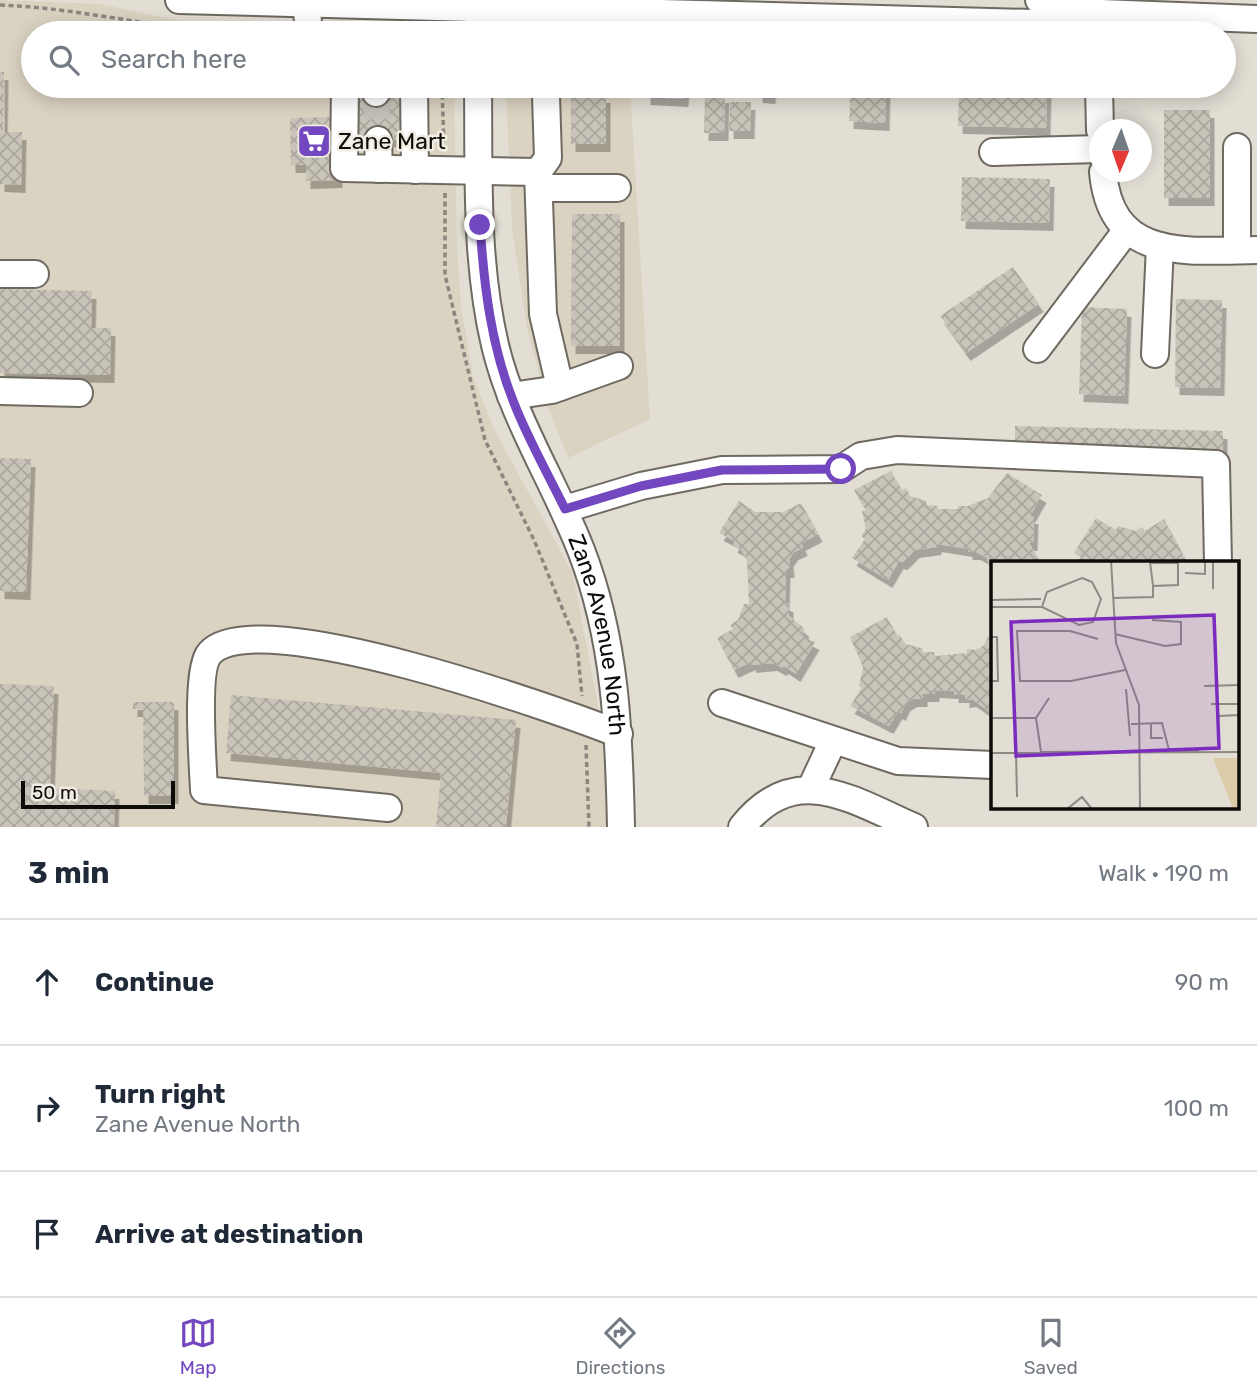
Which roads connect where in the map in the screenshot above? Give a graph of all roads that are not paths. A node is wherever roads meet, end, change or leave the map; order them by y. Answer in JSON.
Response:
{"nodes":[{"id":1,"x":179,"y":0,"type":"edge"},
{"id":2,"x":1039,"y":0,"type":"edge"},
{"id":3,"x":306,"y":2,"type":"edge"},
{"id":4,"x":478,"y":14,"type":"edge"},
{"id":5,"x":1257,"y":19,"type":"edge"},
{"id":6,"x":308,"y":21,"type":"edge"},
{"id":7,"x":891,"y":21,"type":"edge"},
{"id":8,"x":1098,"y":21,"type":"edge"},
{"id":9,"x":1178,"y":21,"type":"edge"},
{"id":10,"x":345,"y":98,"type":"edge"},
{"id":11,"x":414,"y":98,"type":"edge"},
{"id":12,"x":478,"y":98,"type":"edge"},
{"id":13,"x":546,"y":98,"type":"edge"},
{"id":14,"x":1099,"y":98,"type":"edge"},
{"id":15,"x":1100,"y":119,"type":"edge"},
{"id":16,"x":379,"y":140,"type":"tunnel mouth"},
{"id":17,"x":1237,"y":147,"type":"dead end"},
{"id":18,"x":1089,"y":149,"type":"edge"},
{"id":19,"x":993,"y":152,"type":"dead end"},
{"id":20,"x":379,"y":169,"type":"junction"},
{"id":21,"x":415,"y":170,"type":"junction"},
{"id":22,"x":479,"y":172,"type":"junction"},
{"id":23,"x":538,"y":180,"type":"junction"},
{"id":24,"x":1105,"y":182,"type":"edge"},
{"id":25,"x":617,"y":188,"type":"dead end"},
{"id":26,"x":1126,"y":231,"type":"junction"},
{"id":27,"x":1160,"y":246,"type":"junction"},
{"id":28,"x":1247,"y":250,"type":"edge"},
{"id":29,"x":0,"y":274,"type":"edge"},
{"id":30,"x":35,"y":274,"type":"dead end"},
{"id":31,"x":1037,"y":349,"type":"dead end"},
{"id":32,"x":1155,"y":354,"type":"dead end"},
{"id":33,"x":619,"y":366,"type":"dead end"},
{"id":34,"x":560,"y":387,"type":"junction"},
{"id":35,"x":0,"y":391,"type":"edge"},
{"id":36,"x":79,"y":393,"type":"dead end"},
{"id":37,"x":511,"y":396,"type":"junction"},
{"id":38,"x":565,"y":509,"type":"junction"},
{"id":39,"x":1218,"y":561,"type":"edge"},
{"id":40,"x":722,"y":703,"type":"dead end"},
{"id":41,"x":619,"y":734,"type":"junction"},
{"id":42,"x":833,"y":741,"type":"junction"},
{"id":43,"x":991,"y":765,"type":"edge"},
{"id":44,"x":811,"y":788,"type":"junction"},
{"id":45,"x":388,"y":808,"type":"dead end"},
{"id":46,"x":621,"y":827,"type":"edge"},
{"id":47,"x":742,"y":827,"type":"edge"},
{"id":48,"x":914,"y":827,"type":"edge"}],
"edges":[{"from":1,"to":3,"type":"street"},
{"from":2,"to":8,"type":"street"},
{"from":3,"to":4,"type":"street"},
{"from":3,"to":6,"type":"street"},
{"from":4,"to":7,"type":"street"},
{"from":5,"to":9,"type":"street"},
{"from":10,"to":20,"type":"street"},
{"from":11,"to":21,"type":"street"},
{"from":12,"to":22,"type":"street","name":"Zane Avenue North"},
{"from":13,"to":23,"type":"street"},
{"from":14,"to":15,"type":"street"},
{"from":16,"to":20,"type":"street"},
{"from":17,"to":28,"type":"street"},
{"from":18,"to":19,"type":"street"},
{"from":20,"to":21,"type":"street"},
{"from":21,"to":22,"type":"street"},
{"from":22,"to":23,"type":"street"},
{"from":22,"to":37,"type":"street","name":"Zane Avenue North"},
{"from":23,"to":25,"type":"street"},
{"from":23,"to":34,"type":"street"},
{"from":24,"to":26,"type":"street"},
{"from":26,"to":27,"type":"street"},
{"from":26,"to":31,"type":"street"},
{"from":27,"to":28,"type":"street"},
{"from":27,"to":32,"type":"street"},
{"from":29,"to":30,"type":"street"},
{"from":33,"to":34,"type":"street"},
{"from":34,"to":37,"type":"street"},
{"from":35,"to":36,"type":"street"},
{"from":37,"to":38,"type":"street","name":"Zane Avenue North"},
{"from":38,"to":39,"type":"street"},
{"from":38,"to":41,"type":"street","name":"Zane Avenue North"},
{"from":40,"to":42,"type":"street"},
{"from":41,"to":45,"type":"street"},
{"from":41,"to":46,"type":"street","name":"Zane Avenue North"},
{"from":42,"to":43,"type":"street"},
{"from":42,"to":44,"type":"street"},
{"from":44,"to":47,"type":"street"},
{"from":44,"to":48,"type":"street"}]}
